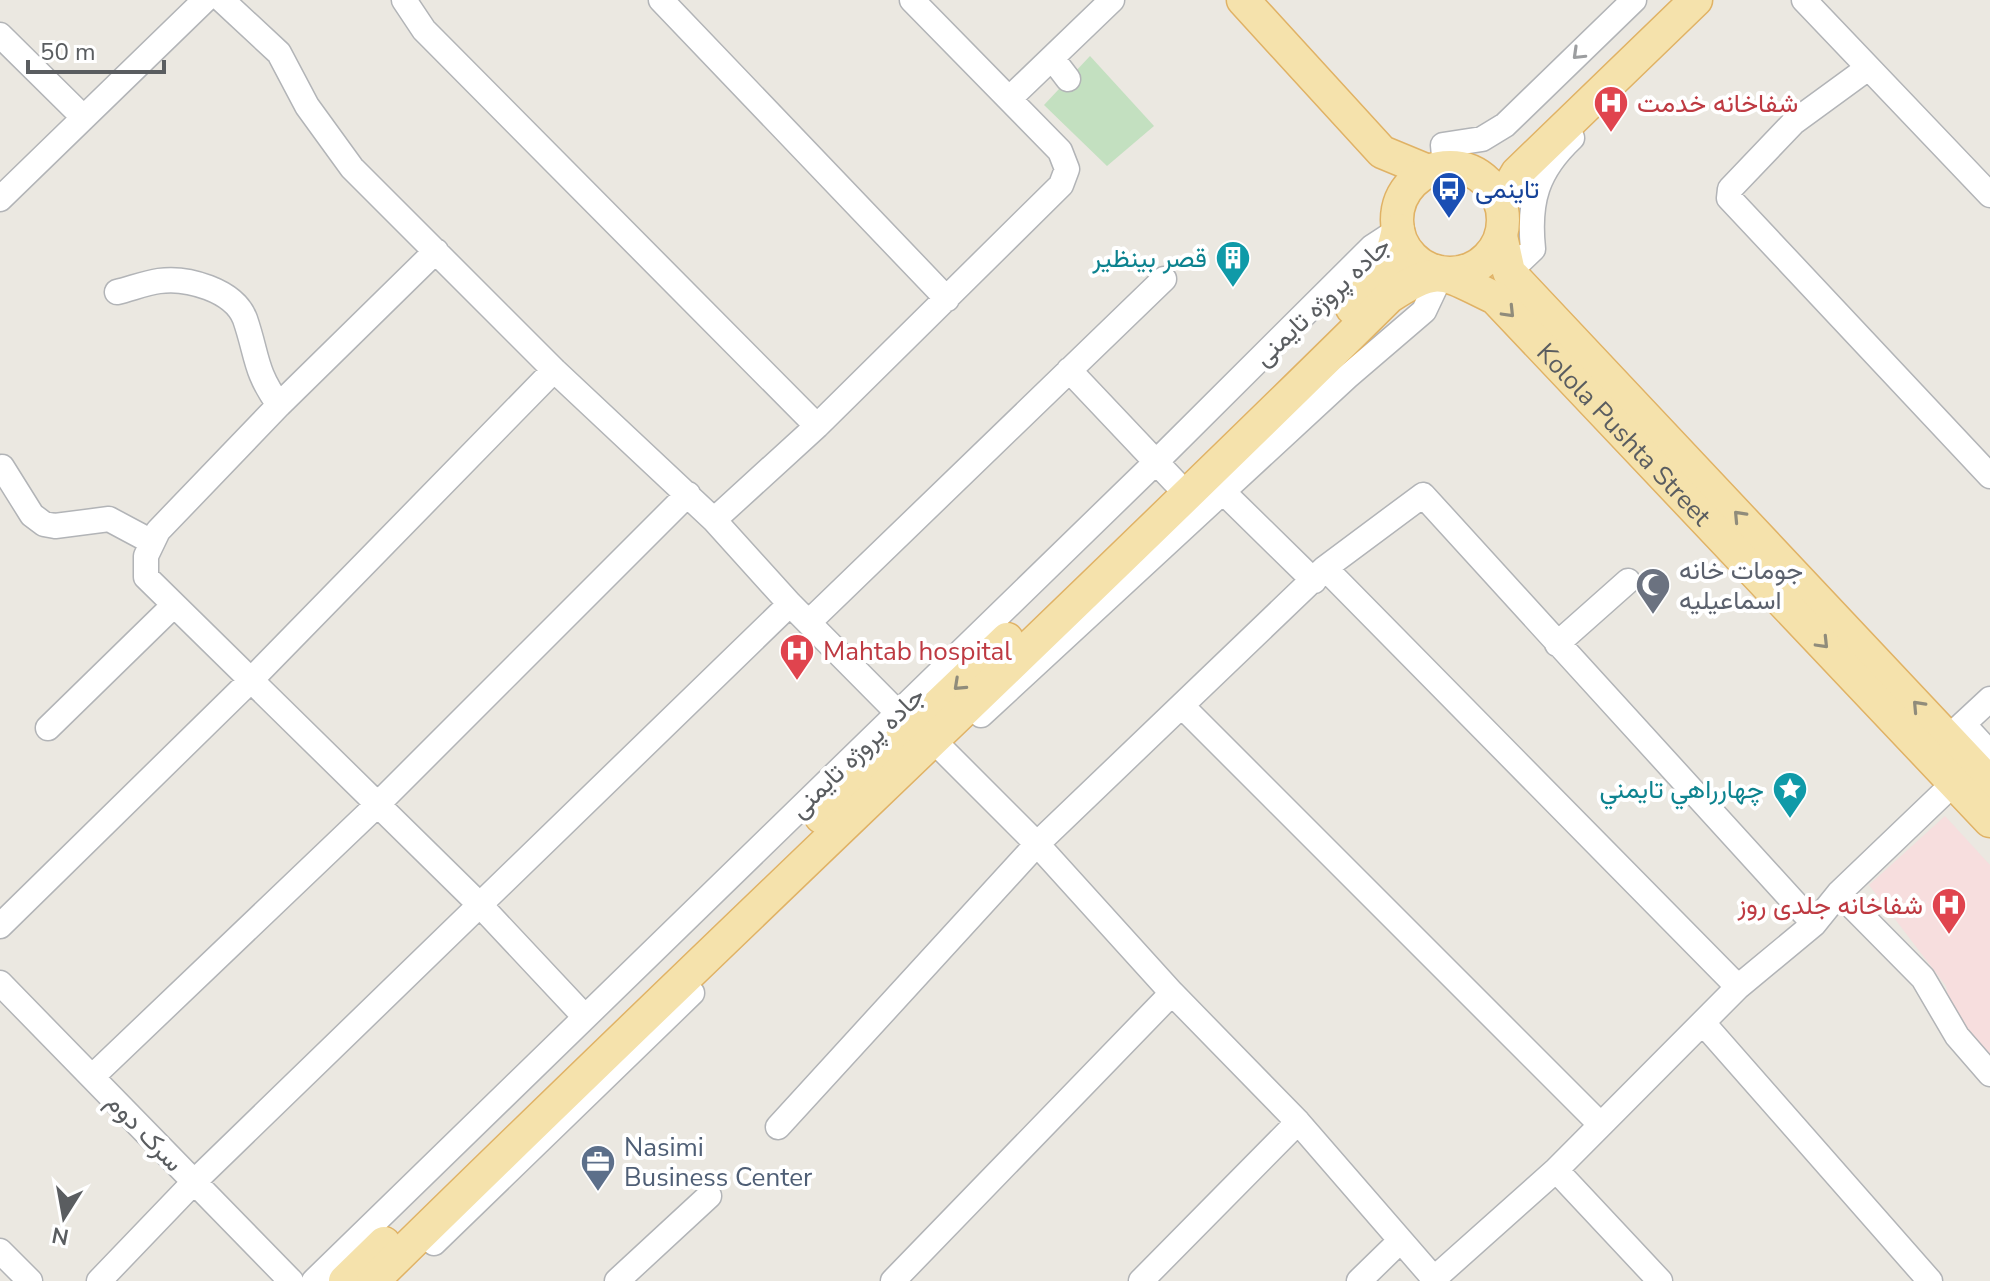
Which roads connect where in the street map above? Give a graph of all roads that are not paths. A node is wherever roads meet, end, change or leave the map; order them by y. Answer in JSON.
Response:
{"nodes":[{"id":1,"x":205,"y":0,"type":"edge"},
{"id":2,"x":222,"y":0,"type":"edge"},
{"id":3,"x":404,"y":0,"type":"edge"},
{"id":4,"x":661,"y":0,"type":"edge"},
{"id":5,"x":912,"y":0,"type":"edge"},
{"id":6,"x":1112,"y":0,"type":"edge"},
{"id":7,"x":1243,"y":0,"type":"edge"},
{"id":8,"x":1634,"y":0,"type":"edge"},
{"id":9,"x":1668,"y":0,"type":"edge"},
{"id":10,"x":1696,"y":0,"type":"edge"},
{"id":11,"x":1714,"y":0,"type":"edge"},
{"id":12,"x":1804,"y":0,"type":"edge"},
{"id":13,"x":0,"y":35,"type":"edge"},
{"id":14,"x":1052,"y":58,"type":"junction"},
{"id":15,"x":1868,"y":68,"type":"junction"},
{"id":16,"x":1068,"y":79,"type":"dead end"},
{"id":17,"x":1009,"y":99,"type":"junction"},
{"id":18,"x":83,"y":117,"type":"junction"},
{"id":19,"x":1382,"y":152,"type":"junction"},
{"id":20,"x":1436,"y":169,"type":"junction"},
{"id":21,"x":1479,"y":175,"type":"junction"},
{"id":22,"x":1990,"y":195,"type":"edge"},
{"id":23,"x":0,"y":199,"type":"edge"},
{"id":24,"x":1500,"y":202,"type":"junction"},
{"id":25,"x":1398,"y":221,"type":"junction"},
{"id":26,"x":1501,"y":236,"type":"junction"},
{"id":27,"x":436,"y":251,"type":"junction"},
{"id":28,"x":1509,"y":272,"type":"junction"},
{"id":29,"x":1442,"y":273,"type":"junction"},
{"id":30,"x":1164,"y":279,"type":"dead end"},
{"id":31,"x":117,"y":292,"type":"dead end"},
{"id":32,"x":947,"y":299,"type":"junction"},
{"id":33,"x":554,"y":370,"type":"junction"},
{"id":34,"x":1069,"y":370,"type":"junction"},
{"id":35,"x":279,"y":405,"type":"junction"},
{"id":36,"x":817,"y":426,"type":"junction"},
{"id":37,"x":2,"y":467,"type":"edge"},
{"id":38,"x":1165,"y":472,"type":"junction"},
{"id":39,"x":1990,"y":476,"type":"edge"},
{"id":40,"x":1216,"y":485,"type":"junction"},
{"id":41,"x":688,"y":494,"type":"junction"},
{"id":42,"x":714,"y":520,"type":"junction"},
{"id":43,"x":152,"y":542,"type":"junction"},
{"id":44,"x":1319,"y":574,"type":"junction"},
{"id":45,"x":1628,"y":581,"type":"dead end"},
{"id":46,"x":790,"y":604,"type":"junction"},
{"id":47,"x":174,"y":605,"type":"junction"},
{"id":48,"x":809,"y":622,"type":"junction"},
{"id":49,"x":1557,"y":644,"type":"junction"},
{"id":50,"x":250,"y":681,"type":"junction"},
{"id":51,"x":1990,"y":699,"type":"edge"},
{"id":52,"x":1183,"y":707,"type":"junction"},
{"id":53,"x":48,"y":728,"type":"dead end"},
{"id":54,"x":1956,"y":731,"type":"junction"},
{"id":55,"x":922,"y":732,"type":"junction"},
{"id":56,"x":1990,"y":753,"type":"edge"},
{"id":57,"x":1955,"y":782,"type":"junction"},
{"id":58,"x":1990,"y":783,"type":"edge"},
{"id":59,"x":377,"y":805,"type":"junction"},
{"id":60,"x":1990,"y":821,"type":"edge"},
{"id":61,"x":1037,"y":844,"type":"junction"},
{"id":62,"x":1839,"y":893,"type":"junction"},
{"id":63,"x":480,"y":905,"type":"junction"},
{"id":64,"x":1814,"y":924,"type":"junction"},
{"id":65,"x":0,"y":926,"type":"edge"},
{"id":66,"x":0,"y":983,"type":"edge"},
{"id":67,"x":1738,"y":987,"type":"junction"},
{"id":68,"x":1172,"y":993,"type":"junction"},
{"id":69,"x":585,"y":1017,"type":"junction"},
{"id":70,"x":1704,"y":1024,"type":"junction"},
{"id":71,"x":1990,"y":1074,"type":"edge"},
{"id":72,"x":92,"y":1077,"type":"junction"},
{"id":73,"x":1298,"y":1122,"type":"junction"},
{"id":74,"x":1600,"y":1124,"type":"junction"},
{"id":75,"x":778,"y":1127,"type":"dead end"},
{"id":76,"x":1556,"y":1170,"type":"junction"},
{"id":77,"x":194,"y":1182,"type":"junction"},
{"id":78,"x":709,"y":1196,"type":"dead end"},
{"id":79,"x":1399,"y":1242,"type":"junction"},
{"id":80,"x":0,"y":1251,"type":"edge"},
{"id":81,"x":1436,"y":1279,"type":"edge"},
{"id":82,"x":30,"y":1281,"type":"edge"},
{"id":83,"x":99,"y":1281,"type":"edge"},
{"id":84,"x":291,"y":1281,"type":"edge"},
{"id":85,"x":314,"y":1281,"type":"edge"},
{"id":86,"x":345,"y":1281,"type":"edge"},
{"id":87,"x":373,"y":1281,"type":"edge"},
{"id":88,"x":395,"y":1281,"type":"edge"},
{"id":89,"x":617,"y":1281,"type":"edge"},
{"id":90,"x":893,"y":1281,"type":"edge"},
{"id":91,"x":1141,"y":1281,"type":"edge"},
{"id":92,"x":1359,"y":1281,"type":"edge"},
{"id":93,"x":1660,"y":1281,"type":"edge"},
{"id":94,"x":1930,"y":1281,"type":"edge"}],
"edges":[{"from":1,"to":18,"type":"street"},
{"from":2,"to":27,"type":"street"},
{"from":3,"to":36,"type":"street"},
{"from":4,"to":32,"type":"street"},
{"from":5,"to":17,"type":"street"},
{"from":6,"to":14,"type":"street"},
{"from":7,"to":19,"type":"main road"},
{"from":8,"to":20,"type":"street","one_way":true},
{"from":9,"to":21,"type":"main road"},
{"from":10,"to":24,"type":"main road"},
{"from":11,"to":28,"type":"street"},
{"from":12,"to":15,"type":"street"},
{"from":13,"to":18,"type":"street"},
{"from":14,"to":16,"type":"street"},
{"from":14,"to":17,"type":"street"},
{"from":15,"to":22,"type":"street"},
{"from":15,"to":39,"type":"street"},
{"from":17,"to":32,"type":"street"},
{"from":18,"to":23,"type":"street"},
{"from":19,"to":20,"type":"main road"},
{"from":19,"to":25,"type":"main road"},
{"from":20,"to":21,"type":"main road"},
{"from":20,"to":25,"type":"main road"},
{"from":21,"to":24,"type":"main road"},
{"from":24,"to":26,"type":"main road"},
{"from":25,"to":29,"type":"main road"},
{"from":25,"to":38,"type":"main road","name":"جاده پروژه تایمنی"},
{"from":26,"to":28,"type":"main road"},
{"from":26,"to":29,"type":"main road"},
{"from":27,"to":33,"type":"street"},
{"from":27,"to":35,"type":"street"},
{"from":54,"to":28,"type":"main road","one_way":true},
{"from":29,"to":40,"type":"main road","name":"جاده پروژه تایمنی"},
{"from":29,"to":57,"type":"main road","name":"Kolola Pushta Street","one_way":true},
{"from":30,"to":34,"type":"street"},
{"from":31,"to":35,"type":"street"},
{"from":32,"to":36,"type":"street"},
{"from":33,"to":41,"type":"street"},
{"from":33,"to":50,"type":"street"},
{"from":34,"to":38,"type":"street"},
{"from":34,"to":48,"type":"street"},
{"from":35,"to":43,"type":"street"},
{"from":36,"to":42,"type":"street"},
{"from":37,"to":43,"type":"street"},
{"from":38,"to":55,"type":"main road","name":"جاده پروژه تایمنی"},
{"from":40,"to":44,"type":"street"},
{"from":40,"to":55,"type":"main road","name":"جاده پروژه تایمنی"},
{"from":41,"to":42,"type":"street"},
{"from":41,"to":59,"type":"street"},
{"from":42,"to":46,"type":"street"},
{"from":43,"to":47,"type":"street"},
{"from":44,"to":49,"type":"street"},
{"from":44,"to":52,"type":"street"},
{"from":44,"to":67,"type":"street"},
{"from":45,"to":49,"type":"street"},
{"from":46,"to":48,"type":"street"},
{"from":46,"to":63,"type":"street"},
{"from":47,"to":50,"type":"street"},
{"from":47,"to":53,"type":"street"},
{"from":48,"to":55,"type":"street"},
{"from":49,"to":64,"type":"street"},
{"from":50,"to":59,"type":"street"},
{"from":50,"to":65,"type":"street"},
{"from":51,"to":54,"type":"street"},
{"from":52,"to":61,"type":"street"},
{"from":52,"to":74,"type":"street"},
{"from":54,"to":56,"type":"street"},
{"from":54,"to":58,"type":"main road"},
{"from":55,"to":61,"type":"street"},
{"from":55,"to":69,"type":"street","name":"جاده پروژه تایمنی"},
{"from":55,"to":86,"type":"main road","name":"جاده پروژه تایمنی"},
{"from":55,"to":87,"type":"main road","name":"جاده پروژه تایمنی"},
{"from":55,"to":88,"type":"street","name":"جاده پروژه تایمنی"},
{"from":57,"to":60,"type":"main road","name":"Kolola Pushta Street"},
{"from":57,"to":62,"type":"street"},
{"from":59,"to":63,"type":"street"},
{"from":59,"to":72,"type":"street"},
{"from":61,"to":68,"type":"street"},
{"from":61,"to":75,"type":"street"},
{"from":62,"to":64,"type":"street"},
{"from":62,"to":71,"type":"street"},
{"from":63,"to":69,"type":"street"},
{"from":63,"to":77,"type":"street"},
{"from":64,"to":67,"type":"street"},
{"from":66,"to":72,"type":"street","name":"سرک دوم"},
{"from":67,"to":70,"type":"street"},
{"from":68,"to":73,"type":"street"},
{"from":68,"to":90,"type":"street"},
{"from":69,"to":85,"type":"street","name":"جاده پروژه تایمنی"},
{"from":70,"to":74,"type":"street"},
{"from":70,"to":94,"type":"street"},
{"from":72,"to":77,"type":"street","name":"سرک دوم"},
{"from":73,"to":79,"type":"street"},
{"from":73,"to":91,"type":"street"},
{"from":74,"to":76,"type":"street"},
{"from":76,"to":81,"type":"street"},
{"from":76,"to":93,"type":"street"},
{"from":77,"to":83,"type":"street"},
{"from":77,"to":84,"type":"street","name":"سرک دوم"},
{"from":78,"to":89,"type":"street"},
{"from":79,"to":81,"type":"street"},
{"from":79,"to":92,"type":"street"},
{"from":80,"to":82,"type":"street"}]}
